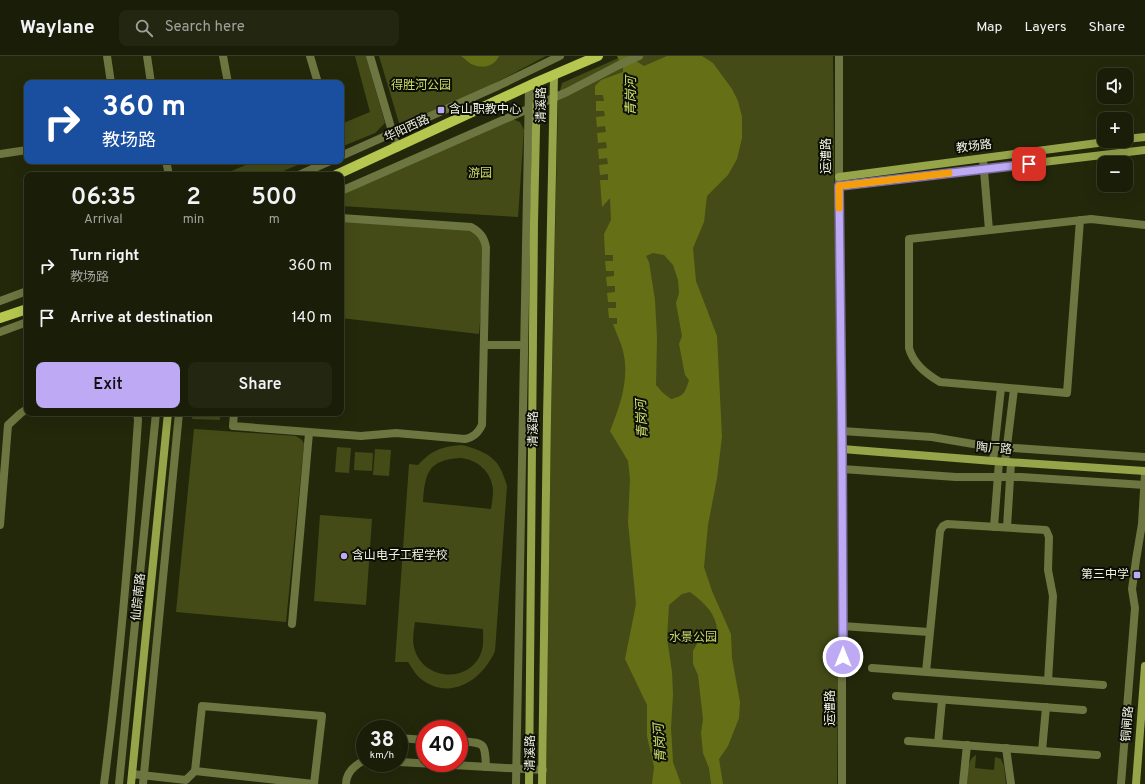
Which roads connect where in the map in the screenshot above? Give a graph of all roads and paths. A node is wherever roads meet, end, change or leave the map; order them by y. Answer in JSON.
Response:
{"nodes":[{"id":1,"x":107,"y":56,"type":"edge"},
{"id":2,"x":147,"y":56,"type":"edge"},
{"id":3,"x":223,"y":56,"type":"edge"},
{"id":4,"x":310,"y":56,"type":"edge"},
{"id":5,"x":370,"y":56,"type":"edge"},
{"id":6,"x":560,"y":56,"type":"edge"},
{"id":7,"x":598,"y":56,"type":"edge"},
{"id":8,"x":639,"y":56,"type":"edge"},
{"id":9,"x":839,"y":56,"type":"edge"},
{"id":10,"x":554,"y":75,"type":"junction"},
{"id":11,"x":111,"y":80,"type":"edge"},
{"id":12,"x":151,"y":80,"type":"edge"},
{"id":13,"x":227,"y":80,"type":"edge"},
{"id":14,"x":317,"y":80,"type":"edge"},
{"id":15,"x":533,"y":84,"type":"junction"},
{"id":16,"x":554,"y":98,"type":"junction"},
{"id":17,"x":536,"y":106,"type":"junction"},
{"id":18,"x":528,"y":109,"type":"junction"},
{"id":19,"x":392,"y":133,"type":"junction"},
{"id":20,"x":1145,"y":137,"type":"edge"},
{"id":21,"x":1133,"y":138,"type":"edge"},
{"id":22,"x":1097,"y":143,"type":"edge"},
{"id":23,"x":396,"y":148,"type":"junction"},
{"id":24,"x":24,"y":150,"type":"edge"},
{"id":25,"x":1145,"y":150,"type":"edge"},
{"id":26,"x":0,"y":154,"type":"edge"},
{"id":27,"x":344,"y":155,"type":"edge"},
{"id":28,"x":983,"y":158,"type":"junction"},
{"id":29,"x":323,"y":164,"type":"edge"},
{"id":30,"x":984,"y":169,"type":"junction"},
{"id":31,"x":306,"y":172,"type":"edge"},
{"id":32,"x":343,"y":172,"type":"edge"},
{"id":33,"x":839,"y":176,"type":"junction"},
{"id":34,"x":839,"y":186,"type":"junction"},
{"id":35,"x":344,"y":189,"type":"edge"},
{"id":36,"x":344,"y":218,"type":"edge"},
{"id":37,"x":1080,"y":220,"type":"junction"},
{"id":38,"x":1145,"y":225,"type":"edge"},
{"id":39,"x":989,"y":230,"type":"junction"},
{"id":40,"x":24,"y":292,"type":"edge"},
{"id":41,"x":0,"y":301,"type":"edge"},
{"id":42,"x":24,"y":310,"type":"edge"},
{"id":43,"x":0,"y":318,"type":"edge"},
{"id":44,"x":24,"y":323,"type":"edge"},
{"id":45,"x":0,"y":332,"type":"edge"},
{"id":46,"x":533,"y":337,"type":"junction"},
{"id":47,"x":548,"y":338,"type":"junction"},
{"id":48,"x":484,"y":345,"type":"junction"},
{"id":49,"x":524,"y":346,"type":"junction"},
{"id":50,"x":1001,"y":388,"type":"junction"},
{"id":51,"x":1014,"y":389,"type":"junction"},
{"id":52,"x":24,"y":411,"type":"edge"},
{"id":53,"x":137,"y":416,"type":"edge"},
{"id":54,"x":156,"y":416,"type":"edge"},
{"id":55,"x":168,"y":416,"type":"edge"},
{"id":56,"x":179,"y":416,"type":"edge"},
{"id":57,"x":234,"y":416,"type":"edge"},
{"id":58,"x":842,"y":431,"type":"junction"},
{"id":59,"x":310,"y":433,"type":"junction"},
{"id":60,"x":994,"y":447,"type":"junction"},
{"id":61,"x":1007,"y":448,"type":"junction"},
{"id":62,"x":842,"y":449,"type":"junction"},
{"id":63,"x":1145,"y":457,"type":"edge"},
{"id":64,"x":1002,"y":462,"type":"junction"},
{"id":65,"x":842,"y":469,"type":"junction"},
{"id":66,"x":1145,"y":473,"type":"edge"},
{"id":67,"x":998,"y":477,"type":"junction"},
{"id":68,"x":1010,"y":477,"type":"junction"},
{"id":69,"x":1145,"y":485,"type":"edge"},
{"id":70,"x":0,"y":525,"type":"edge"},
{"id":71,"x":994,"y":527,"type":"junction"},
{"id":72,"x":1007,"y":527,"type":"junction"},
{"id":73,"x":129,"y":545,"type":"junction"},
{"id":74,"x":143,"y":546,"type":"junction"},
{"id":75,"x":156,"y":546,"type":"junction"},
{"id":76,"x":531,"y":562,"type":"junction"},
{"id":77,"x":545,"y":563,"type":"junction"},
{"id":78,"x":125,"y":586,"type":"junction"},
{"id":79,"x":139,"y":587,"type":"junction"},
{"id":80,"x":152,"y":588,"type":"junction"},
{"id":81,"x":292,"y":624,"type":"dead end"},
{"id":82,"x":842,"y":626,"type":"junction"},
{"id":83,"x":929,"y":632,"type":"junction"},
{"id":84,"x":1145,"y":666,"type":"edge"},
{"id":85,"x":872,"y":668,"type":"dead end"},
{"id":86,"x":926,"y":672,"type":"junction"},
{"id":87,"x":1048,"y":681,"type":"junction"},
{"id":88,"x":1103,"y":685,"type":"dead end"},
{"id":89,"x":896,"y":696,"type":"dead end"},
{"id":90,"x":942,"y":700,"type":"junction"},
{"id":91,"x":1046,"y":707,"type":"junction"},
{"id":92,"x":1083,"y":710,"type":"dead end"},
{"id":93,"x":908,"y":741,"type":"dead end"},
{"id":94,"x":468,"y":742,"type":"edge"},
{"id":95,"x":938,"y":743,"type":"junction"},
{"id":96,"x":967,"y":745,"type":"junction"},
{"id":97,"x":1006,"y":748,"type":"junction"},
{"id":98,"x":1042,"y":751,"type":"junction"},
{"id":99,"x":1097,"y":756,"type":"dead end"},
{"id":100,"x":408,"y":763,"type":"edge"},
{"id":101,"x":356,"y":765,"type":"edge"},
{"id":102,"x":486,"y":767,"type":"junction"},
{"id":103,"x":516,"y":769,"type":"junction"},
{"id":104,"x":530,"y":770,"type":"junction"},
{"id":105,"x":543,"y":770,"type":"junction"},
{"id":106,"x":195,"y":771,"type":"junction"},
{"id":107,"x":132,"y":774,"type":"junction"},
{"id":108,"x":144,"y":780,"type":"edge"},
{"id":109,"x":188,"y":782,"type":"edge"},
{"id":110,"x":104,"y":784,"type":"edge"},
{"id":111,"x":119,"y":784,"type":"edge"},
{"id":112,"x":131,"y":784,"type":"edge"},
{"id":113,"x":314,"y":784,"type":"edge"},
{"id":114,"x":346,"y":784,"type":"edge"},
{"id":115,"x":516,"y":784,"type":"edge"},
{"id":116,"x":529,"y":784,"type":"edge"},
{"id":117,"x":542,"y":784,"type":"edge"},
{"id":118,"x":842,"y":784,"type":"edge"},
{"id":119,"x":963,"y":784,"type":"edge"},
{"id":120,"x":1011,"y":784,"type":"edge"},
{"id":121,"x":1121,"y":784,"type":"edge"},
{"id":122,"x":1136,"y":784,"type":"edge"}],
"edges":[{"from":1,"to":11,"type":"street"},
{"from":2,"to":12,"type":"street"},
{"from":3,"to":13,"type":"street"},
{"from":4,"to":14,"type":"street"},
{"from":5,"to":19,"type":"street"},
{"from":6,"to":19,"type":"street"},
{"from":7,"to":10,"type":"main road","name":"华阳西路"},
{"from":8,"to":16,"type":"street"},
{"from":9,"to":33,"type":"street","name":"运漕路"},
{"from":10,"to":15,"type":"main road","name":"华阳西路"},
{"from":10,"to":16,"type":"main road","name":"清溪路"},
{"from":15,"to":17,"type":"main road","name":"清溪路"},
{"from":15,"to":18,"type":"street"},
{"from":15,"to":23,"type":"main road","name":"华阳西路"},
{"from":16,"to":17,"type":"street"},
{"from":16,"to":47,"type":"main road","name":"清溪路"},
{"from":17,"to":18,"type":"street"},
{"from":17,"to":46,"type":"main road","name":"清溪路"},
{"from":18,"to":35,"type":"street"},
{"from":18,"to":49,"type":"street"},
{"from":19,"to":23,"type":"street"},
{"from":19,"to":27,"type":"street"},
{"from":20,"to":21,"type":"main road"},
{"from":22,"to":28,"type":"main road","name":"教场路"},
{"from":23,"to":32,"type":"main road","name":"华阳西路"},
{"from":24,"to":26,"type":"street"},
{"from":25,"to":30,"type":"main road","name":"教场路"},
{"from":28,"to":30,"type":"street"},
{"from":28,"to":33,"type":"main road","name":"教场路"},
{"from":29,"to":31,"type":"street"},
{"from":30,"to":34,"type":"main road","name":"教场路"},
{"from":30,"to":39,"type":"street"},
{"from":33,"to":34,"type":"street","name":"运漕路"},
{"from":34,"to":58,"type":"street","name":"运漕路"},
{"from":36,"to":48,"type":"street"},
{"from":37,"to":38,"type":"street"},
{"from":37,"to":39,"type":"street"},
{"from":37,"to":51,"type":"street"},
{"from":39,"to":50,"type":"street"},
{"from":40,"to":41,"type":"street"},
{"from":42,"to":43,"type":"main road"},
{"from":44,"to":45,"type":"street"},
{"from":46,"to":47,"type":"main road"},
{"from":46,"to":76,"type":"main road","name":"清溪路"},
{"from":47,"to":77,"type":"main road","name":"清溪路"},
{"from":48,"to":49,"type":"street"},
{"from":48,"to":59,"type":"street"},
{"from":49,"to":103,"type":"street"},
{"from":50,"to":51,"type":"street"},
{"from":50,"to":60,"type":"street"},
{"from":51,"to":61,"type":"street"},
{"from":52,"to":70,"type":"street"},
{"from":53,"to":73,"type":"street"},
{"from":54,"to":74,"type":"street"},
{"from":55,"to":75,"type":"main road","name":"仙踪南路"},
{"from":56,"to":108,"type":"street"},
{"from":57,"to":59,"type":"street"},
{"from":58,"to":60,"type":"street"},
{"from":58,"to":62,"type":"street","name":"运漕路"},
{"from":59,"to":81,"type":"street"},
{"from":60,"to":61,"type":"street"},
{"from":60,"to":64,"type":"street"},
{"from":61,"to":63,"type":"street"},
{"from":61,"to":64,"type":"street"},
{"from":62,"to":64,"type":"main road","name":"陶厂路"},
{"from":62,"to":65,"type":"street","name":"运漕路"},
{"from":64,"to":66,"type":"main road","name":"陶厂路"},
{"from":64,"to":67,"type":"street"},
{"from":64,"to":68,"type":"street"},
{"from":65,"to":67,"type":"street"},
{"from":65,"to":82,"type":"street","name":"运漕路"},
{"from":66,"to":69,"type":"street"},
{"from":67,"to":68,"type":"street"},
{"from":67,"to":71,"type":"street"},
{"from":68,"to":69,"type":"street"},
{"from":68,"to":72,"type":"street"},
{"from":69,"to":121,"type":"street"},
{"from":71,"to":72,"type":"street"},
{"from":71,"to":83,"type":"street"},
{"from":72,"to":87,"type":"street"},
{"from":73,"to":74,"type":"street"},
{"from":73,"to":78,"type":"street"},
{"from":74,"to":75,"type":"street"},
{"from":74,"to":79,"type":"street"},
{"from":75,"to":80,"type":"main road","name":"仙踪南路"},
{"from":76,"to":77,"type":"main road"},
{"from":76,"to":104,"type":"main road","name":"清溪路"},
{"from":77,"to":105,"type":"main road","name":"清溪路"},
{"from":78,"to":79,"type":"street"},
{"from":78,"to":110,"type":"street"},
{"from":79,"to":80,"type":"street"},
{"from":79,"to":111,"type":"street"},
{"from":80,"to":107,"type":"main road","name":"仙踪南路"},
{"from":82,"to":83,"type":"street"},
{"from":82,"to":118,"type":"street","name":"运漕路"},
{"from":83,"to":86,"type":"street"},
{"from":84,"to":122,"type":"main road","name":"铜闸路"},
{"from":85,"to":86,"type":"street"},
{"from":86,"to":87,"type":"street"},
{"from":87,"to":88,"type":"street"},
{"from":89,"to":90,"type":"street"},
{"from":90,"to":91,"type":"street"},
{"from":90,"to":95,"type":"street"},
{"from":91,"to":92,"type":"street"},
{"from":91,"to":98,"type":"street"},
{"from":93,"to":95,"type":"street"},
{"from":94,"to":102,"type":"street"},
{"from":95,"to":96,"type":"street"},
{"from":96,"to":97,"type":"street"},
{"from":96,"to":119,"type":"street"},
{"from":97,"to":98,"type":"street"},
{"from":97,"to":120,"type":"street"},
{"from":98,"to":99,"type":"street"},
{"from":100,"to":102,"type":"street"},
{"from":101,"to":114,"type":"street"},
{"from":102,"to":103,"type":"street"},
{"from":103,"to":104,"type":"street"},
{"from":103,"to":115,"type":"street"},
{"from":104,"to":105,"type":"street"},
{"from":104,"to":116,"type":"main road","name":"清溪路"},
{"from":105,"to":117,"type":"main road","name":"清溪路"},
{"from":106,"to":109,"type":"street"},
{"from":106,"to":113,"type":"street"},
{"from":106,"to":113,"type":"street"},
{"from":107,"to":108,"type":"street"},
{"from":107,"to":112,"type":"main road","name":"仙踪南路"},
{"from":108,"to":109,"type":"street"}]}
